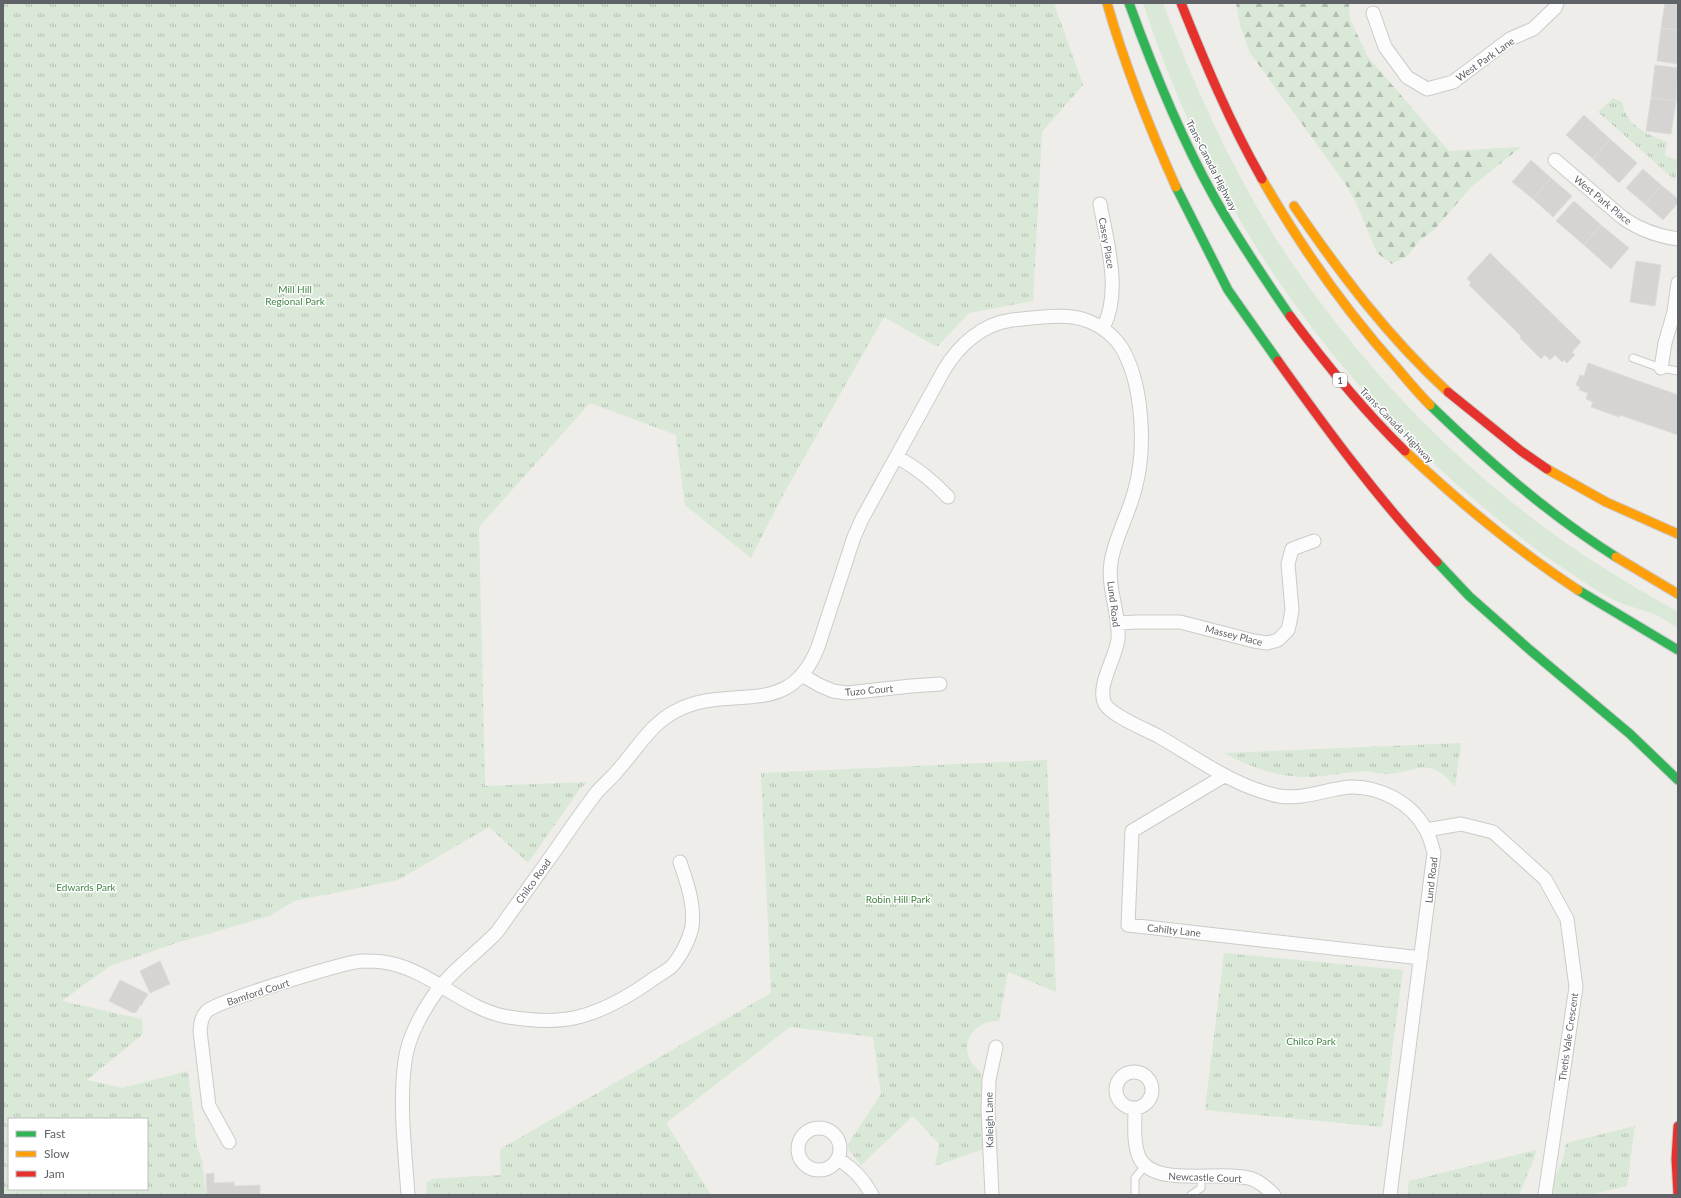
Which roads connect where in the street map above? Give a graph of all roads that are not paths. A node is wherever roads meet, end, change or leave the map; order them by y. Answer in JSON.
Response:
{"nodes":[{"id":1,"x":1107,"y":3,"type":"edge"},
{"id":2,"x":1129,"y":3,"type":"edge"},
{"id":3,"x":1181,"y":3,"type":"edge"},
{"id":4,"x":1557,"y":3,"type":"edge"},
{"id":5,"x":1373,"y":13,"type":"dead end"},
{"id":6,"x":1196,"y":44,"type":"junction"},
{"id":7,"x":1241,"y":119,"type":"dead end"},
{"id":8,"x":1555,"y":160,"type":"dead end"},
{"id":9,"x":1291,"y":200,"type":"dead end"},
{"id":10,"x":1100,"y":204,"type":"dead end"},
{"id":11,"x":1678,"y":239,"type":"edge"},
{"id":12,"x":1678,"y":283,"type":"edge"},
{"id":13,"x":1103,"y":328,"type":"junction"},
{"id":14,"x":1634,"y":358,"type":"dead end"},
{"id":15,"x":1661,"y":368,"type":"junction"},
{"id":16,"x":1678,"y":371,"type":"edge"},
{"id":17,"x":897,"y":457,"type":"junction"},
{"id":18,"x":948,"y":497,"type":"dead end"},
{"id":19,"x":1678,"y":534,"type":"edge"},
{"id":20,"x":1314,"y":541,"type":"dead end"},
{"id":21,"x":1678,"y":594,"type":"edge"},
{"id":22,"x":1118,"y":623,"type":"junction"},
{"id":23,"x":1678,"y":650,"type":"edge"},
{"id":24,"x":802,"y":675,"type":"junction"},
{"id":25,"x":940,"y":684,"type":"dead end"},
{"id":26,"x":1630,"y":734,"type":"junction"},
{"id":27,"x":1678,"y":768,"type":"edge"},
{"id":28,"x":1224,"y":776,"type":"junction"},
{"id":29,"x":1678,"y":780,"type":"edge"},
{"id":30,"x":1426,"y":830,"type":"junction"},
{"id":31,"x":680,"y":862,"type":"dead end"},
{"id":32,"x":1421,"y":958,"type":"junction"},
{"id":33,"x":440,"y":986,"type":"junction"},
{"id":34,"x":996,"y":1046,"type":"dead end"},
{"id":35,"x":1135,"y":1108,"type":"dead end"},
{"id":36,"x":1678,"y":1126,"type":"edge"},
{"id":37,"x":229,"y":1142,"type":"dead end"},
{"id":38,"x":838,"y":1159,"type":"dead end"},
{"id":39,"x":1145,"y":1166,"type":"junction"},
{"id":40,"x":1201,"y":1175,"type":"junction"},
{"id":41,"x":408,"y":1195,"type":"edge"},
{"id":42,"x":872,"y":1195,"type":"edge"},
{"id":43,"x":992,"y":1195,"type":"edge"},
{"id":44,"x":1135,"y":1195,"type":"edge"},
{"id":45,"x":1191,"y":1195,"type":"edge"},
{"id":46,"x":1274,"y":1195,"type":"edge"},
{"id":47,"x":1390,"y":1195,"type":"edge"},
{"id":48,"x":1545,"y":1195,"type":"edge"},
{"id":49,"x":1678,"y":1195,"type":"edge"}],
"edges":[{"from":1,"to":26,"type":"main road"},
{"from":2,"to":23,"type":"main road","name":"Trans-Canada Highway","number":"1"},
{"from":3,"to":6,"type":"main road"},
{"from":4,"to":5,"type":"street","name":"West Park Lane"},
{"from":6,"to":7,"type":"main road"},
{"from":6,"to":21,"type":"main road"},
{"from":8,"to":11,"type":"street","name":"West Park Place"},
{"from":9,"to":19,"type":"main road"},
{"from":10,"to":13,"type":"street","name":"Casey Place"},
{"from":12,"to":15,"type":"street"},
{"from":13,"to":17,"type":"street","name":"Lund Road"},
{"from":13,"to":22,"type":"street","name":"Lund Road"},
{"from":14,"to":15,"type":"lane"},
{"from":15,"to":16,"type":"lane"},
{"from":17,"to":18,"type":"street"},
{"from":17,"to":24,"type":"street","name":"Lund Road"},
{"from":20,"to":22,"type":"street","name":"Massey Place"},
{"from":22,"to":28,"type":"street","name":"Lund Road"},
{"from":24,"to":25,"type":"street","name":"Tuzo Court"},
{"from":24,"to":33,"type":"street","name":"Chilco Road"},
{"from":26,"to":27,"type":"main road"},
{"from":26,"to":29,"type":"main road"},
{"from":28,"to":30,"type":"street","name":"Lund Road"},
{"from":28,"to":32,"type":"street","name":"Cahilty Lane"},
{"from":30,"to":32,"type":"street","name":"Lund Road"},
{"from":30,"to":48,"type":"street","name":"Thetis Vale Crescent"},
{"from":31,"to":33,"type":"street","name":"Bamford Court"},
{"from":32,"to":47,"type":"street","name":"Lund Road"},
{"from":33,"to":37,"type":"street","name":"Bamford Court"},
{"from":33,"to":41,"type":"street","name":"Chilco Road"},
{"from":34,"to":43,"type":"street","name":"Kaleigh Lane"},
{"from":35,"to":39,"type":"street"},
{"from":36,"to":49,"type":"main road"},
{"from":38,"to":42,"type":"street"},
{"from":39,"to":40,"type":"street","name":"Newcastle Court"},
{"from":39,"to":44,"type":"lane"},
{"from":40,"to":45,"type":"lane"},
{"from":40,"to":46,"type":"street","name":"Newcastle Court"}]}
